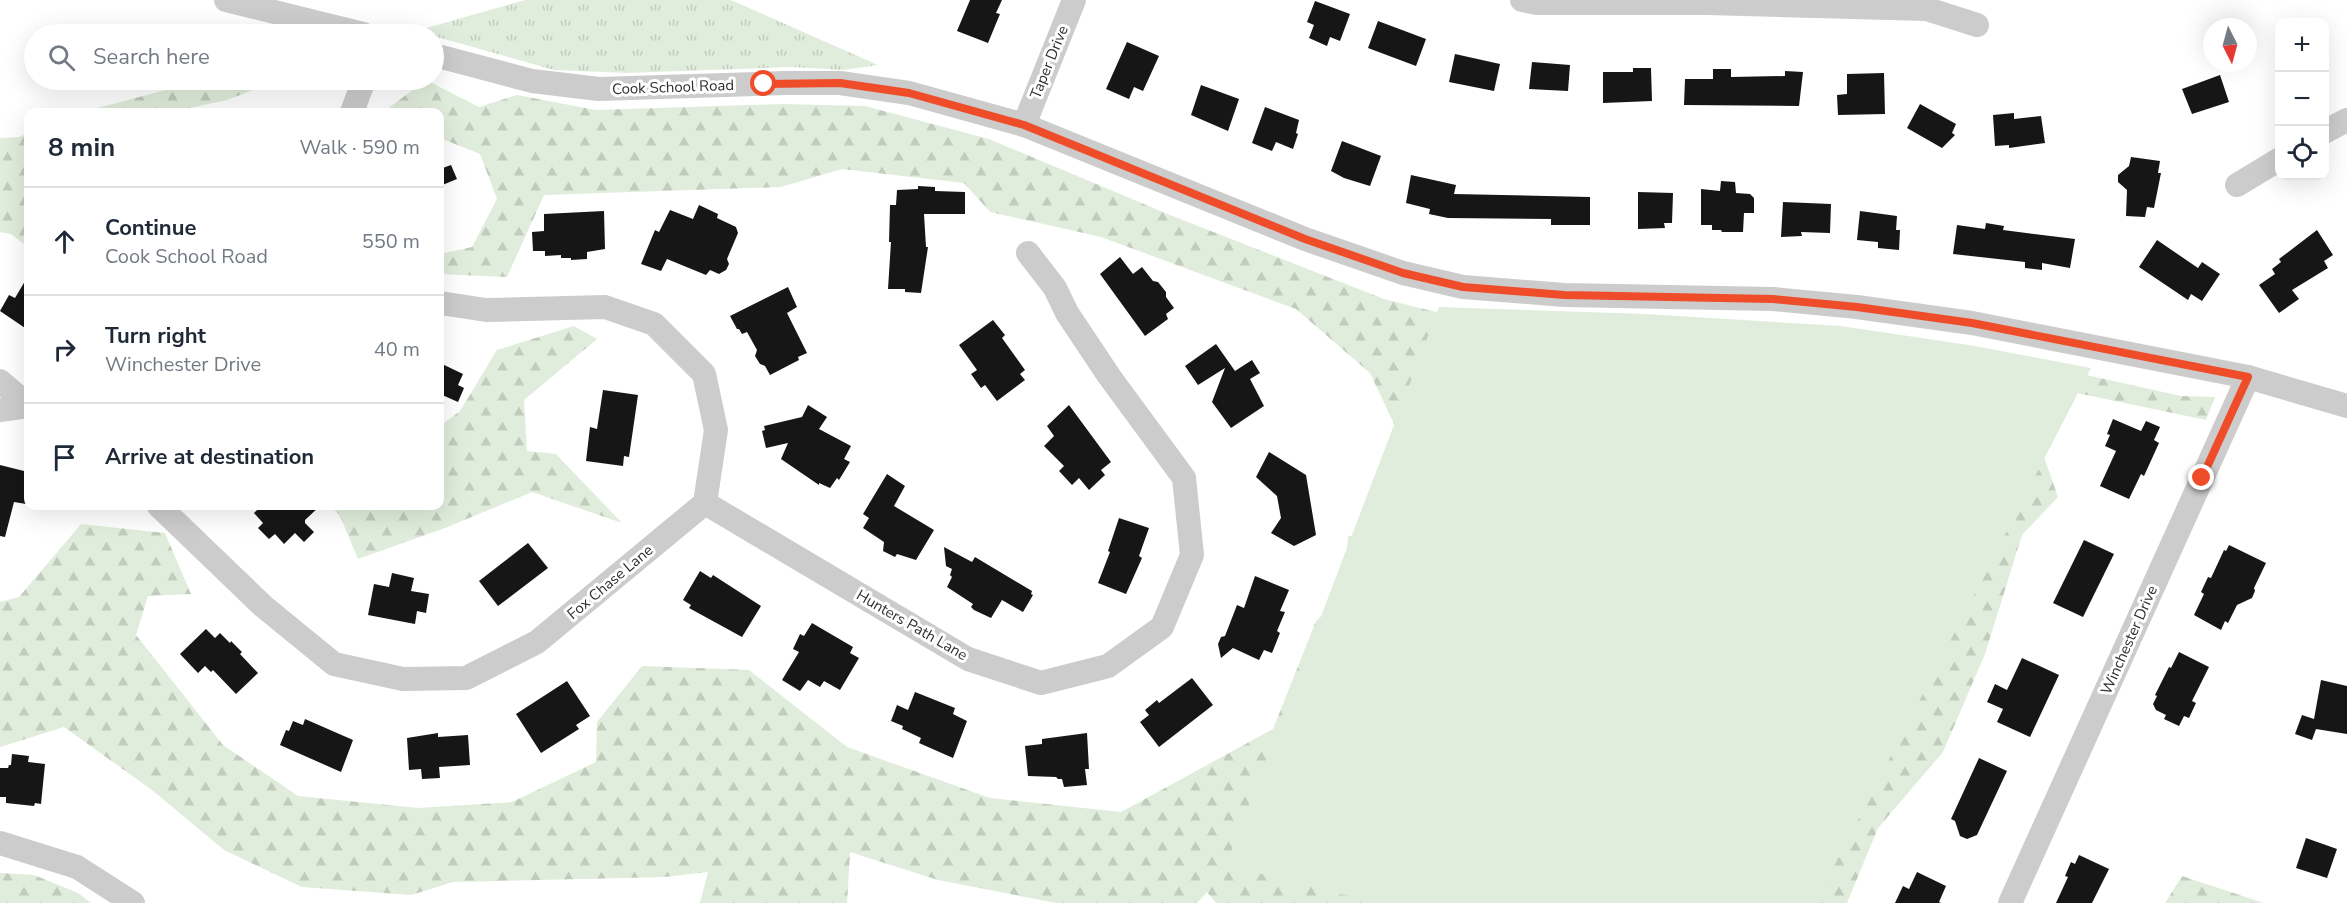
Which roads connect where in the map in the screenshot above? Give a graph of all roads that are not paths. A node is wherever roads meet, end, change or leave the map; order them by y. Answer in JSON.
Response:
{"nodes":[{"id":1,"x":226,"y":0,"type":"edge"},
{"id":2,"x":1074,"y":0,"type":"edge"},
{"id":3,"x":1522,"y":0,"type":"edge"},
{"id":4,"x":1707,"y":2,"type":"edge"},
{"id":5,"x":323,"y":24,"type":"edge"},
{"id":6,"x":1977,"y":25,"type":"dead end"},
{"id":7,"x":444,"y":58,"type":"edge"},
{"id":8,"x":360,"y":90,"type":"edge"},
{"id":9,"x":354,"y":108,"type":"edge"},
{"id":10,"x":2347,"y":120,"type":"edge"},
{"id":11,"x":1024,"y":125,"type":"junction"},
{"id":12,"x":2329,"y":130,"type":"edge"},
{"id":13,"x":2275,"y":162,"type":"edge"},
{"id":14,"x":2237,"y":185,"type":"dead end"},
{"id":15,"x":1028,"y":253,"type":"dead end"},
{"id":16,"x":444,"y":304,"type":"edge"},
{"id":17,"x":2248,"y":377,"type":"junction"},
{"id":18,"x":0,"y":381,"type":"edge"},
{"id":19,"x":24,"y":402,"type":"edge"},
{"id":20,"x":2347,"y":406,"type":"edge"},
{"id":21,"x":24,"y":407,"type":"edge"},
{"id":22,"x":0,"y":410,"type":"edge"},
{"id":23,"x":705,"y":503,"type":"junction"},
{"id":24,"x":163,"y":510,"type":"edge"},
{"id":25,"x":0,"y":843,"type":"edge"},
{"id":26,"x":133,"y":903,"type":"edge"},
{"id":27,"x":2010,"y":903,"type":"edge"}],
"edges":[{"from":1,"to":5,"type":"street"},
{"from":2,"to":11,"type":"street","name":"Taper Drive"},
{"from":3,"to":4,"type":"street"},
{"from":4,"to":6,"type":"street"},
{"from":7,"to":11,"type":"street","name":"Cook School Road"},
{"from":8,"to":9,"type":"street"},
{"from":10,"to":12,"type":"street"},
{"from":11,"to":17,"type":"street","name":"Cook School Road"},
{"from":13,"to":14,"type":"street"},
{"from":15,"to":23,"type":"street","name":"Hunters Path Lane"},
{"from":16,"to":23,"type":"street"},
{"from":17,"to":20,"type":"street","name":"Cook School Road"},
{"from":17,"to":27,"type":"street","name":"Winchester Drive"},
{"from":18,"to":19,"type":"street"},
{"from":21,"to":22,"type":"street"},
{"from":23,"to":24,"type":"street","name":"Fox Chase Lane"},
{"from":25,"to":26,"type":"street"}]}
